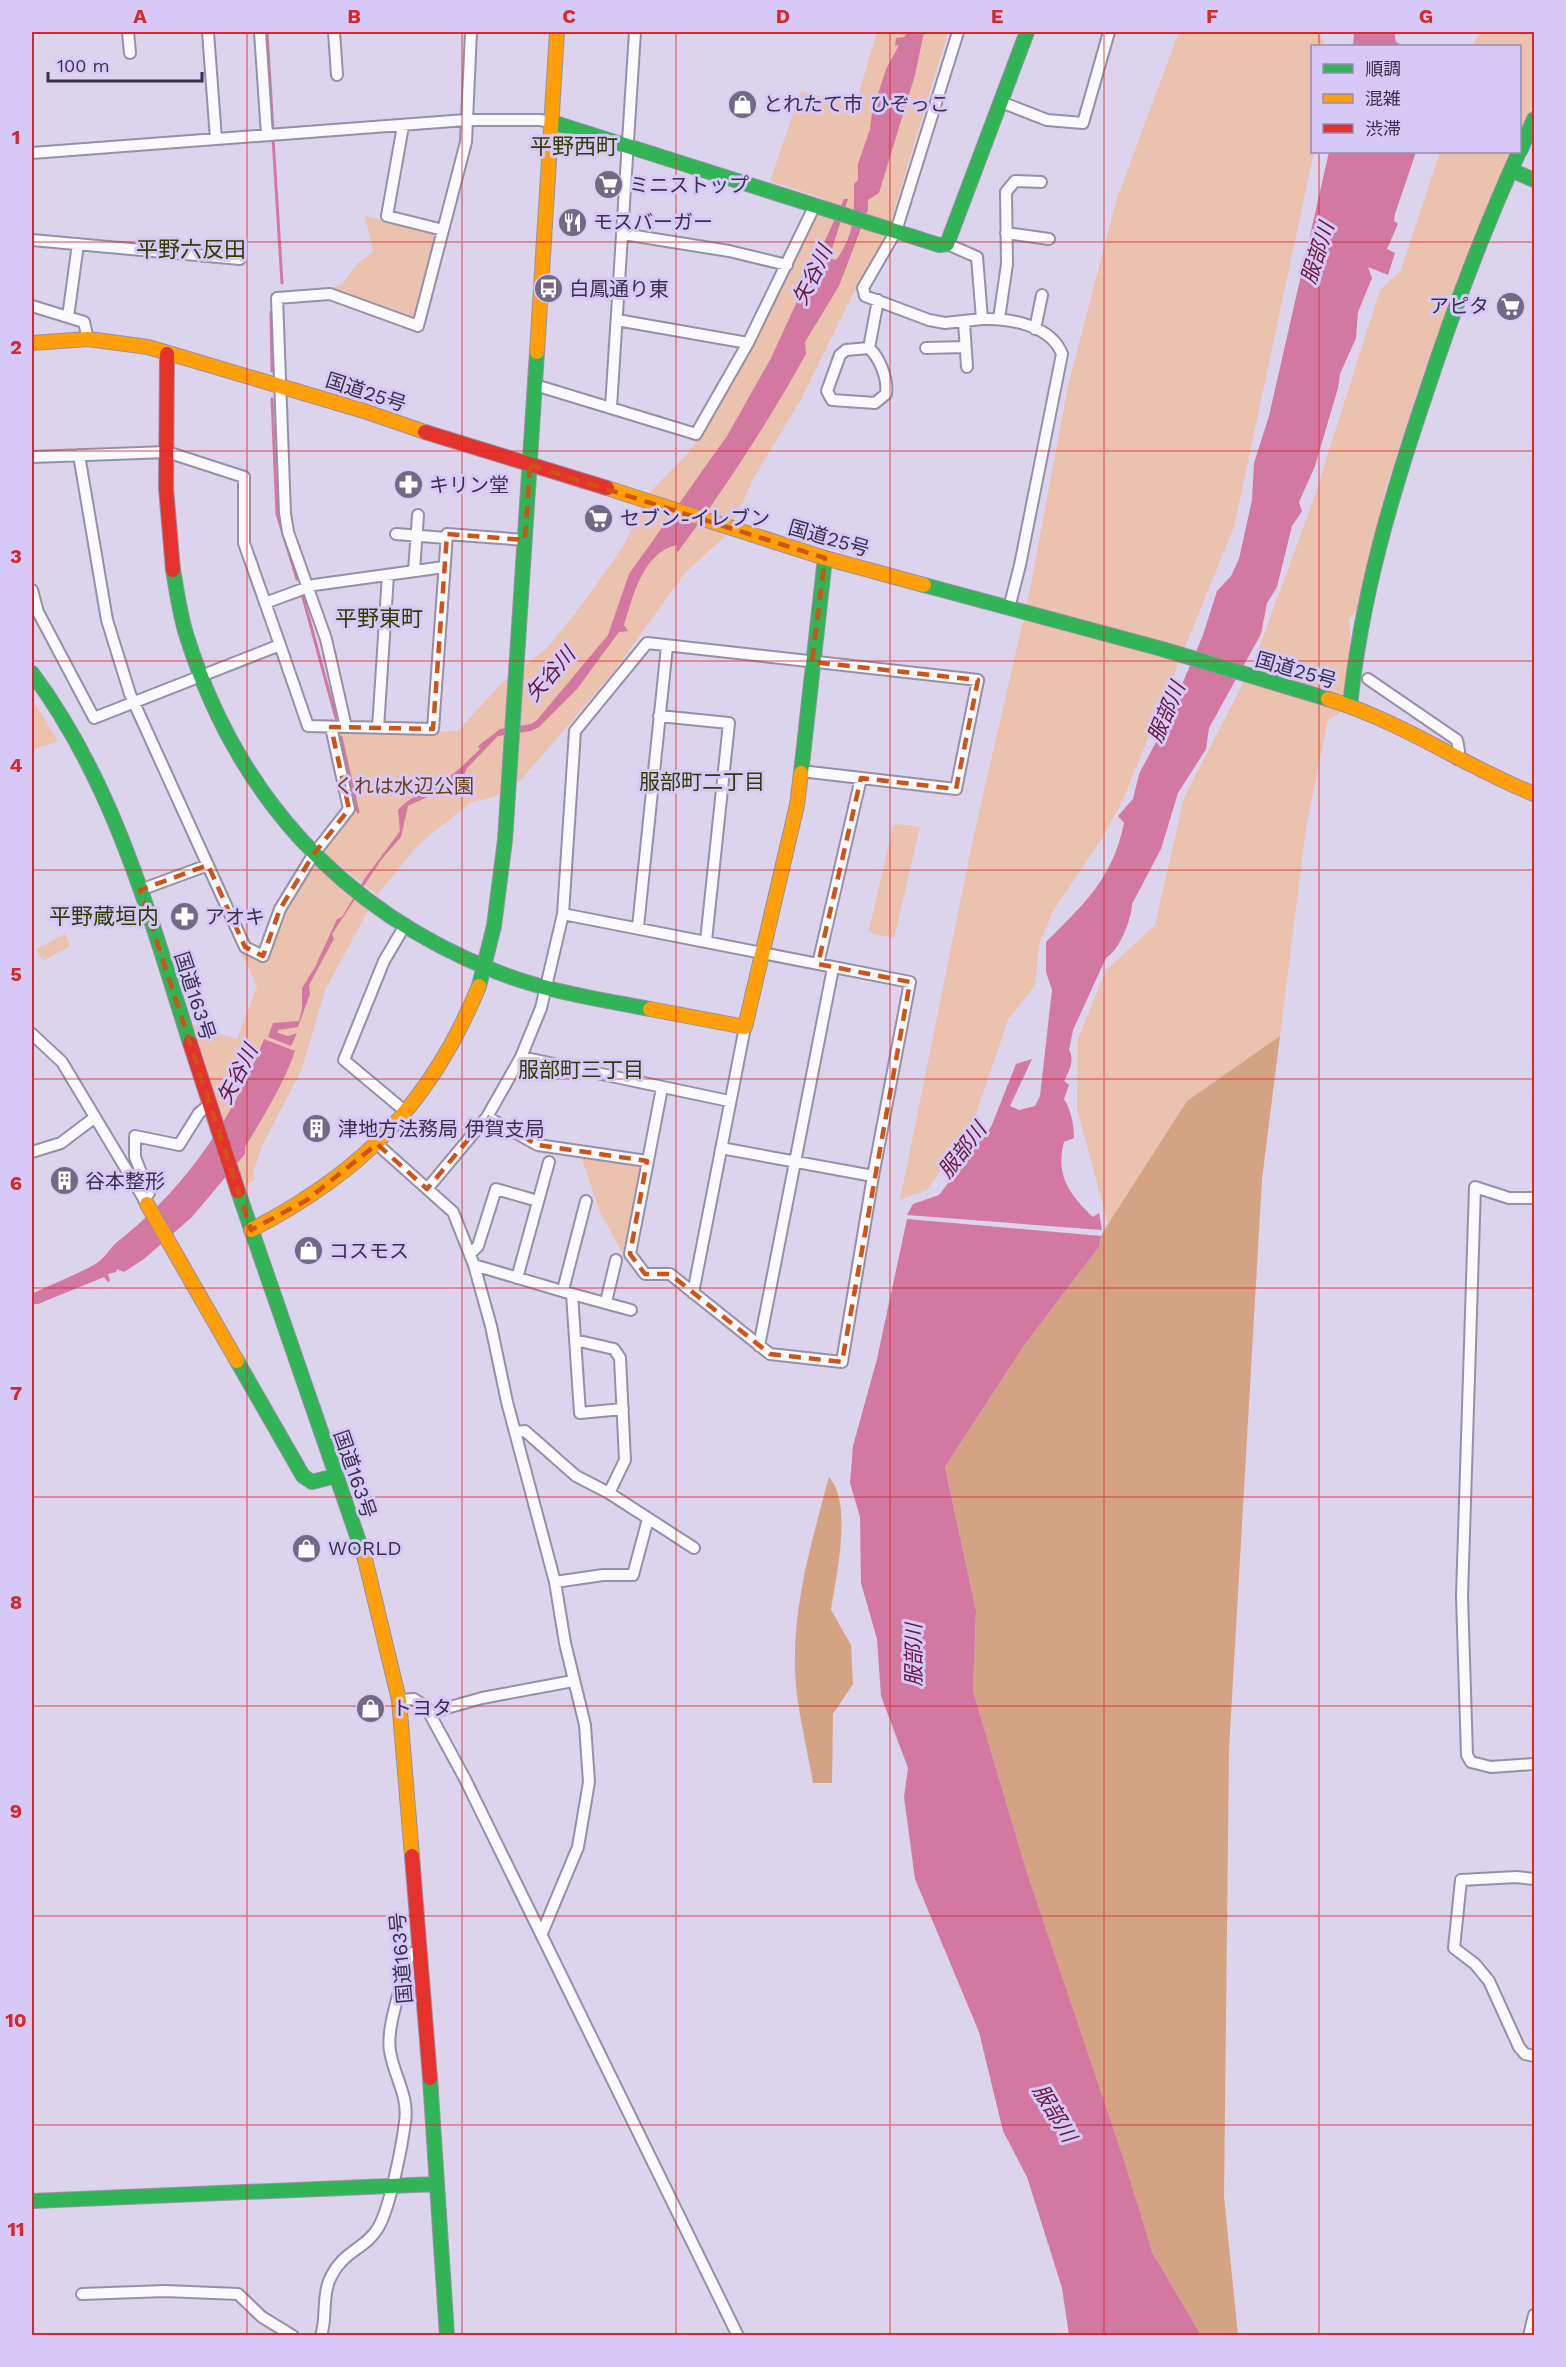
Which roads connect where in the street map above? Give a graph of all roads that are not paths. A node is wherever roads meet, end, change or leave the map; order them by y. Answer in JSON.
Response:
{"nodes":[{"id":1,"x":128,"y":32,"type":"edge"},
{"id":2,"x":208,"y":32,"type":"edge"},
{"id":3,"x":260,"y":32,"type":"edge"},
{"id":4,"x":334,"y":32,"type":"edge"},
{"id":5,"x":471,"y":32,"type":"edge"},
{"id":6,"x":557,"y":32,"type":"edge"},
{"id":7,"x":635,"y":32,"type":"edge"},
{"id":8,"x":958,"y":32,"type":"edge"},
{"id":9,"x":1027,"y":32,"type":"edge"},
{"id":10,"x":1109,"y":32,"type":"edge"},
{"id":11,"x":130,"y":53,"type":"dead end"},
{"id":12,"x":337,"y":75,"type":"dead end"},
{"id":13,"x":1001,"y":102,"type":"junction"},
{"id":14,"x":1534,"y":119,"type":"edge"},
{"id":15,"x":466,"y":120,"type":"junction"},
{"id":16,"x":552,"y":122,"type":"junction"},
{"id":17,"x":403,"y":126,"type":"junction"},
{"id":18,"x":271,"y":135,"type":"junction"},
{"id":19,"x":216,"y":139,"type":"junction"},
{"id":20,"x":629,"y":145,"type":"junction"},
{"id":21,"x":1521,"y":147,"type":"edge"},
{"id":22,"x":32,"y":153,"type":"edge"},
{"id":23,"x":1518,"y":153,"type":"edge"},
{"id":24,"x":1511,"y":170,"type":"junction"},
{"id":25,"x":1534,"y":180,"type":"edge"},
{"id":26,"x":1041,"y":182,"type":"dead end"},
{"id":27,"x":815,"y":205,"type":"junction"},
{"id":28,"x":443,"y":230,"type":"junction"},
{"id":29,"x":896,"y":231,"type":"junction"},
{"id":30,"x":1006,"y":233,"type":"junction"},
{"id":31,"x":623,"y":234,"type":"junction"},
{"id":32,"x":1049,"y":239,"type":"dead end"},
{"id":33,"x":32,"y":240,"type":"edge"},
{"id":34,"x":78,"y":244,"type":"junction"},
{"id":35,"x":946,"y":244,"type":"junction"},
{"id":36,"x":240,"y":259,"type":"dead end"},
{"id":37,"x":787,"y":265,"type":"junction"},
{"id":38,"x":1042,"y":295,"type":"dead end"},
{"id":39,"x":878,"y":300,"type":"junction"},
{"id":40,"x":32,"y":306,"type":"edge"},
{"id":41,"x":68,"y":317,"type":"junction"},
{"id":42,"x":999,"y":319,"type":"junction"},
{"id":43,"x":617,"y":320,"type":"junction"},
{"id":44,"x":982,"y":320,"type":"junction"},
{"id":45,"x":964,"y":322,"type":"junction"},
{"id":46,"x":1035,"y":329,"type":"junction"},
{"id":47,"x":88,"y":339,"type":"junction"},
{"id":48,"x":32,"y":343,"type":"edge"},
{"id":49,"x":748,"y":343,"type":"junction"},
{"id":50,"x":965,"y":347,"type":"junction"},
{"id":51,"x":869,"y":348,"type":"junction"},
{"id":52,"x":926,"y":348,"type":"dead end"},
{"id":53,"x":167,"y":354,"type":"junction"},
{"id":54,"x":967,"y":367,"type":"dead end"},
{"id":55,"x":535,"y":385,"type":"junction"},
{"id":56,"x":280,"y":386,"type":"junction"},
{"id":57,"x":611,"y":407,"type":"junction"},
{"id":58,"x":167,"y":452,"type":"junction"},
{"id":59,"x":79,"y":455,"type":"junction"},
{"id":60,"x":32,"y":457,"type":"edge"},
{"id":61,"x":530,"y":465,"type":"junction"},
{"id":62,"x":418,"y":515,"type":"dead end"},
{"id":63,"x":396,"y":534,"type":"dead end"},
{"id":64,"x":417,"y":536,"type":"junction"},
{"id":65,"x":446,"y":538,"type":"junction"},
{"id":66,"x":525,"y":540,"type":"junction"},
{"id":67,"x":825,"y":558,"type":"junction"},
{"id":68,"x":444,"y":567,"type":"junction"},
{"id":69,"x":414,"y":571,"type":"junction"},
{"id":70,"x":388,"y":575,"type":"junction"},
{"id":71,"x":307,"y":586,"type":"junction"},
{"id":72,"x":32,"y":590,"type":"edge"},
{"id":73,"x":266,"y":603,"type":"junction"},
{"id":74,"x":1011,"y":609,"type":"junction"},
{"id":75,"x":280,"y":645,"type":"junction"},
{"id":76,"x":667,"y":646,"type":"junction"},
{"id":77,"x":812,"y":662,"type":"junction"},
{"id":78,"x":32,"y":673,"type":"edge"},
{"id":79,"x":199,"y":678,"type":"junction"},
{"id":80,"x":1368,"y":679,"type":"dead end"},
{"id":81,"x":134,"y":704,"type":"junction"},
{"id":82,"x":1350,"y":706,"type":"junction"},
{"id":83,"x":659,"y":716,"type":"junction"},
{"id":84,"x":331,"y":727,"type":"junction"},
{"id":85,"x":346,"y":727,"type":"junction"},
{"id":86,"x":378,"y":728,"type":"junction"},
{"id":87,"x":1457,"y":759,"type":"junction"},
{"id":88,"x":801,"y":771,"type":"junction"},
{"id":89,"x":861,"y":778,"type":"junction"},
{"id":90,"x":1534,"y":794,"type":"edge"},
{"id":91,"x":316,"y":858,"type":"junction"},
{"id":92,"x":208,"y":865,"type":"junction"},
{"id":93,"x":140,"y":890,"type":"junction"},
{"id":94,"x":563,"y":914,"type":"junction"},
{"id":95,"x":404,"y":927,"type":"junction"},
{"id":96,"x":638,"y":927,"type":"junction"},
{"id":97,"x":706,"y":941,"type":"junction"},
{"id":98,"x":761,"y":954,"type":"junction"},
{"id":99,"x":818,"y":964,"type":"junction"},
{"id":100,"x":484,"y":967,"type":"junction"},
{"id":101,"x":833,"y":968,"type":"junction"},
{"id":102,"x":546,"y":987,"type":"junction"},
{"id":103,"x":745,"y":1027,"type":"junction"},
{"id":104,"x":32,"y":1034,"type":"edge"},
{"id":105,"x":521,"y":1057,"type":"junction"},
{"id":106,"x":662,"y":1088,"type":"junction"},
{"id":107,"x":729,"y":1101,"type":"junction"},
{"id":108,"x":211,"y":1106,"type":"junction"},
{"id":109,"x":406,"y":1112,"type":"junction"},
{"id":110,"x":487,"y":1117,"type":"junction"},
{"id":111,"x":94,"y":1118,"type":"junction"},
{"id":112,"x":377,"y":1144,"type":"junction"},
{"id":113,"x":721,"y":1148,"type":"junction"},
{"id":114,"x":32,"y":1152,"type":"edge"},
{"id":115,"x":647,"y":1161,"type":"junction"},
{"id":116,"x":549,"y":1162,"type":"dead end"},
{"id":117,"x":795,"y":1163,"type":"junction"},
{"id":118,"x":873,"y":1176,"type":"junction"},
{"id":119,"x":427,"y":1190,"type":"junction"},
{"id":120,"x":1534,"y":1198,"type":"edge"},
{"id":121,"x":538,"y":1201,"type":"junction"},
{"id":122,"x":586,"y":1201,"type":"dead end"},
{"id":123,"x":145,"y":1202,"type":"junction"},
{"id":124,"x":251,"y":1230,"type":"junction"},
{"id":125,"x":472,"y":1259,"type":"junction"},
{"id":126,"x":616,"y":1260,"type":"dead end"},
{"id":127,"x":517,"y":1278,"type":"junction"},
{"id":128,"x":567,"y":1292,"type":"junction"},
{"id":129,"x":693,"y":1293,"type":"junction"},
{"id":130,"x":606,"y":1302,"type":"junction"},
{"id":131,"x":631,"y":1310,"type":"dead end"},
{"id":132,"x":575,"y":1340,"type":"junction"},
{"id":133,"x":759,"y":1346,"type":"junction"},
{"id":134,"x":623,"y":1409,"type":"junction"},
{"id":135,"x":515,"y":1432,"type":"junction"},
{"id":136,"x":335,"y":1476,"type":"junction"},
{"id":137,"x":609,"y":1492,"type":"junction"},
{"id":138,"x":648,"y":1519,"type":"junction"},
{"id":139,"x":694,"y":1548,"type":"dead end"},
{"id":140,"x":555,"y":1582,"type":"junction"},
{"id":141,"x":573,"y":1682,"type":"junction"},
{"id":142,"x":399,"y":1700,"type":"junction"},
{"id":143,"x":429,"y":1713,"type":"junction"},
{"id":144,"x":1534,"y":1764,"type":"edge"},
{"id":145,"x":1534,"y":1879,"type":"edge"},
{"id":146,"x":542,"y":1933,"type":"junction"},
{"id":147,"x":420,"y":1950,"type":"junction"},
{"id":148,"x":1534,"y":2056,"type":"edge"},
{"id":149,"x":437,"y":2184,"type":"junction"},
{"id":150,"x":391,"y":2187,"type":"junction"},
{"id":151,"x":32,"y":2201,"type":"edge"},
{"id":152,"x":82,"y":2294,"type":"dead end"},
{"id":153,"x":1534,"y":2315,"type":"edge"},
{"id":154,"x":293,"y":2336,"type":"edge"},
{"id":155,"x":321,"y":2336,"type":"edge"},
{"id":156,"x":447,"y":2336,"type":"edge"},
{"id":157,"x":738,"y":2336,"type":"edge"},
{"id":158,"x":1529,"y":2336,"type":"edge"}],
"edges":[{"from":1,"to":11,"type":"street"},
{"from":2,"to":19,"type":"street"},
{"from":3,"to":18,"type":"street"},
{"from":4,"to":12,"type":"street"},
{"from":5,"to":15,"type":"street"},
{"from":6,"to":16,"type":"main road"},
{"from":7,"to":20,"type":"street"},
{"from":8,"to":29,"type":"street"},
{"from":9,"to":13,"type":"main road"},
{"from":10,"to":13,"type":"street"},
{"from":13,"to":35,"type":"main road"},
{"from":14,"to":21,"type":"main road"},
{"from":15,"to":16,"type":"street"},
{"from":15,"to":17,"type":"street"},
{"from":15,"to":28,"type":"street"},
{"from":16,"to":20,"type":"main road"},
{"from":16,"to":55,"type":"main road"},
{"from":17,"to":18,"type":"street"},
{"from":17,"to":28,"type":"street"},
{"from":18,"to":19,"type":"street"},
{"from":19,"to":22,"type":"street"},
{"from":20,"to":27,"type":"main road"},
{"from":20,"to":31,"type":"street"},
{"from":23,"to":24,"type":"main road"},
{"from":24,"to":25,"type":"main road"},
{"from":24,"to":82,"type":"main road"},
{"from":26,"to":30,"type":"street"},
{"from":27,"to":29,"type":"main road"},
{"from":27,"to":37,"type":"street"},
{"from":28,"to":56,"type":"street"},
{"from":29,"to":35,"type":"main road"},
{"from":29,"to":39,"type":"street"},
{"from":30,"to":32,"type":"street"},
{"from":30,"to":42,"type":"street"},
{"from":31,"to":37,"type":"street"},
{"from":31,"to":43,"type":"street"},
{"from":33,"to":34,"type":"street"},
{"from":34,"to":36,"type":"street"},
{"from":34,"to":41,"type":"street"},
{"from":35,"to":44,"type":"street"},
{"from":37,"to":49,"type":"street"},
{"from":38,"to":46,"type":"street"},
{"from":39,"to":45,"type":"street"},
{"from":39,"to":51,"type":"street"},
{"from":40,"to":41,"type":"street"},
{"from":41,"to":47,"type":"street"},
{"from":42,"to":44,"type":"street"},
{"from":42,"to":46,"type":"street"},
{"from":43,"to":49,"type":"street"},
{"from":43,"to":57,"type":"street"},
{"from":44,"to":45,"type":"street"},
{"from":45,"to":50,"type":"street"},
{"from":46,"to":74,"type":"street"},
{"from":47,"to":48,"type":"main road","name":"国道25号"},
{"from":47,"to":53,"type":"main road","name":"国道25号"},
{"from":49,"to":57,"type":"street"},
{"from":50,"to":52,"type":"street"},
{"from":50,"to":54,"type":"street"},
{"from":51,"to":51,"type":"street"},
{"from":53,"to":56,"type":"main road","name":"国道25号"},
{"from":53,"to":58,"type":"main road"},
{"from":55,"to":57,"type":"street"},
{"from":55,"to":61,"type":"main road"},
{"from":56,"to":61,"type":"main road","name":"国道25号"},
{"from":56,"to":71,"type":"street"},
{"from":58,"to":59,"type":"street"},
{"from":58,"to":73,"type":"street"},
{"from":58,"to":79,"type":"main road"},
{"from":59,"to":60,"type":"street"},
{"from":59,"to":81,"type":"street"},
{"from":61,"to":66,"type":"main road"},
{"from":61,"to":67,"type":"main road","name":"国道25号"},
{"from":62,"to":64,"type":"street"},
{"from":63,"to":64,"type":"street"},
{"from":64,"to":65,"type":"street"},
{"from":64,"to":69,"type":"street"},
{"from":65,"to":66,"type":"street"},
{"from":65,"to":68,"type":"street"},
{"from":66,"to":100,"type":"main road"},
{"from":67,"to":74,"type":"main road","name":"国道25号"},
{"from":67,"to":77,"type":"main road"},
{"from":68,"to":69,"type":"street"},
{"from":68,"to":86,"type":"street"},
{"from":69,"to":70,"type":"street"},
{"from":70,"to":71,"type":"street"},
{"from":70,"to":86,"type":"street"},
{"from":71,"to":73,"type":"street"},
{"from":71,"to":85,"type":"street"},
{"from":72,"to":81,"type":"street"},
{"from":73,"to":75,"type":"street"},
{"from":74,"to":82,"type":"main road","name":"国道25号"},
{"from":75,"to":79,"type":"street"},
{"from":75,"to":84,"type":"street"},
{"from":76,"to":77,"type":"street"},
{"from":76,"to":83,"type":"street"},
{"from":76,"to":94,"type":"street"},
{"from":77,"to":88,"type":"main road"},
{"from":77,"to":89,"type":"street"},
{"from":78,"to":93,"type":"main road","name":"国道163号"},
{"from":79,"to":81,"type":"street"},
{"from":79,"to":91,"type":"main road"},
{"from":80,"to":87,"type":"street"},
{"from":81,"to":92,"type":"street"},
{"from":82,"to":87,"type":"main road","name":"国道25号"},
{"from":83,"to":96,"type":"street"},
{"from":83,"to":97,"type":"street"},
{"from":84,"to":85,"type":"street"},
{"from":84,"to":91,"type":"street"},
{"from":85,"to":86,"type":"street"},
{"from":87,"to":90,"type":"main road","name":"国道25号"},
{"from":88,"to":89,"type":"street"},
{"from":88,"to":98,"type":"main road"},
{"from":89,"to":99,"type":"street"},
{"from":91,"to":92,"type":"street"},
{"from":91,"to":95,"type":"main road"},
{"from":92,"to":93,"type":"street"},
{"from":93,"to":108,"type":"main road","name":"国道163号"},
{"from":94,"to":96,"type":"street"},
{"from":94,"to":102,"type":"street"},
{"from":95,"to":100,"type":"main road"},
{"from":95,"to":109,"type":"street"},
{"from":96,"to":97,"type":"street"},
{"from":97,"to":98,"type":"street"},
{"from":98,"to":99,"type":"street"},
{"from":98,"to":103,"type":"main road"},
{"from":99,"to":101,"type":"street"},
{"from":100,"to":102,"type":"main road"},
{"from":100,"to":109,"type":"main road"},
{"from":101,"to":117,"type":"street"},
{"from":101,"to":118,"type":"street"},
{"from":102,"to":103,"type":"main road"},
{"from":102,"to":105,"type":"street"},
{"from":103,"to":107,"type":"street"},
{"from":104,"to":111,"type":"street"},
{"from":105,"to":106,"type":"street"},
{"from":105,"to":110,"type":"street"},
{"from":106,"to":107,"type":"street"},
{"from":106,"to":115,"type":"street"},
{"from":107,"to":113,"type":"street"},
{"from":108,"to":123,"type":"street"},
{"from":108,"to":124,"type":"main road","name":"国道163号"},
{"from":109,"to":112,"type":"main road"},
{"from":110,"to":115,"type":"street"},
{"from":110,"to":119,"type":"street"},
{"from":111,"to":114,"type":"street"},
{"from":111,"to":123,"type":"street"},
{"from":112,"to":119,"type":"street"},
{"from":112,"to":124,"type":"main road"},
{"from":113,"to":117,"type":"street"},
{"from":113,"to":129,"type":"street"},
{"from":115,"to":129,"type":"street"},
{"from":116,"to":121,"type":"street"},
{"from":117,"to":118,"type":"street"},
{"from":117,"to":133,"type":"street"},
{"from":118,"to":133,"type":"street"},
{"from":119,"to":125,"type":"street"},
{"from":120,"to":144,"type":"street"},
{"from":121,"to":125,"type":"street"},
{"from":121,"to":127,"type":"street"},
{"from":122,"to":128,"type":"street"},
{"from":123,"to":136,"type":"main road"},
{"from":124,"to":136,"type":"main road","name":"国道163号"},
{"from":125,"to":127,"type":"street"},
{"from":125,"to":135,"type":"street"},
{"from":126,"to":130,"type":"street"},
{"from":127,"to":128,"type":"street"},
{"from":128,"to":130,"type":"street"},
{"from":128,"to":132,"type":"street"},
{"from":129,"to":133,"type":"street"},
{"from":130,"to":131,"type":"street"},
{"from":132,"to":134,"type":"street"},
{"from":132,"to":134,"type":"street"},
{"from":134,"to":137,"type":"street"},
{"from":135,"to":137,"type":"street"},
{"from":135,"to":140,"type":"street"},
{"from":136,"to":142,"type":"main road","name":"国道163号"},
{"from":137,"to":138,"type":"street"},
{"from":138,"to":139,"type":"street"},
{"from":138,"to":140,"type":"street"},
{"from":140,"to":141,"type":"street"},
{"from":141,"to":143,"type":"street"},
{"from":141,"to":146,"type":"street"},
{"from":142,"to":143,"type":"street"},
{"from":142,"to":147,"type":"main road","name":"国道163号"},
{"from":143,"to":146,"type":"street"},
{"from":145,"to":148,"type":"street"},
{"from":146,"to":157,"type":"street"},
{"from":147,"to":149,"type":"main road","name":"国道163号"},
{"from":147,"to":150,"type":"street"},
{"from":149,"to":150,"type":"main road"},
{"from":149,"to":156,"type":"main road","name":"国道163号"},
{"from":150,"to":151,"type":"main road"},
{"from":150,"to":155,"type":"street"},
{"from":152,"to":154,"type":"street"},
{"from":153,"to":158,"type":"street"}]}
